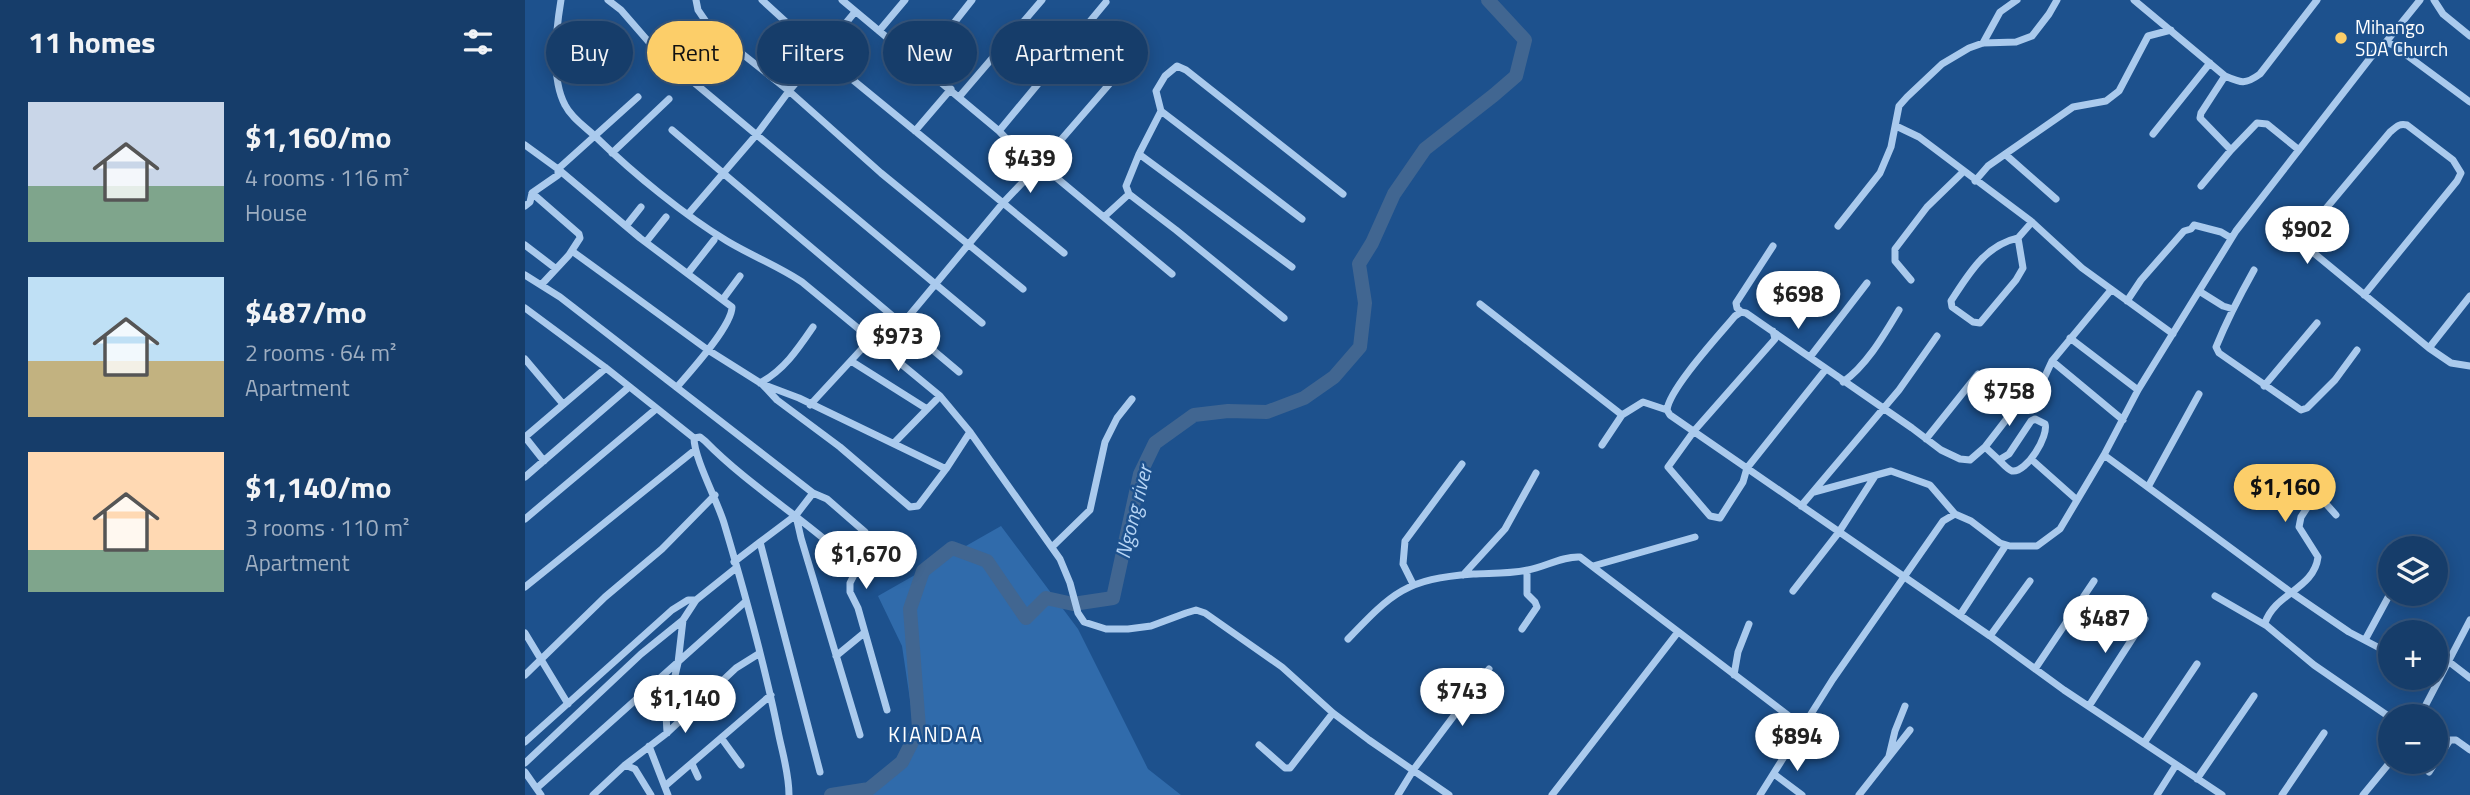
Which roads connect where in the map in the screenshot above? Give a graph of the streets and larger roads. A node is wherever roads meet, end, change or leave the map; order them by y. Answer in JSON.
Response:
{"nodes":[{"id":1,"x":561,"y":0,"type":"edge"},
{"id":2,"x":608,"y":0,"type":"edge"},
{"id":3,"x":696,"y":0,"type":"edge"},
{"id":4,"x":762,"y":0,"type":"edge"},
{"id":5,"x":842,"y":0,"type":"edge"},
{"id":6,"x":905,"y":0,"type":"edge"},
{"id":7,"x":972,"y":0,"type":"edge"},
{"id":8,"x":1042,"y":0,"type":"edge"},
{"id":9,"x":2017,"y":0,"type":"edge"},
{"id":10,"x":2057,"y":0,"type":"edge"},
{"id":11,"x":2134,"y":0,"type":"edge"},
{"id":12,"x":2317,"y":0,"type":"edge"},
{"id":13,"x":2420,"y":0,"type":"edge"},
{"id":14,"x":2434,"y":0,"type":"edge"},
{"id":15,"x":1106,"y":2,"type":"dead end"},
{"id":16,"x":855,"y":12,"type":"junction"},
{"id":17,"x":785,"y":21,"type":"edge"},
{"id":18,"x":847,"y":21,"type":"edge"},
{"id":19,"x":955,"y":21,"type":"edge"},
{"id":20,"x":2171,"y":30,"type":"junction"},
{"id":21,"x":879,"y":31,"type":"junction"},
{"id":22,"x":883,"y":34,"type":"edge"},
{"id":23,"x":2470,"y":36,"type":"edge"},
{"id":24,"x":2386,"y":42,"type":"junction"},
{"id":25,"x":1983,"y":43,"type":"junction"},
{"id":26,"x":2210,"y":63,"type":"junction"},
{"id":27,"x":2225,"y":76,"type":"junction"},
{"id":28,"x":795,"y":84,"type":"edge"},
{"id":29,"x":858,"y":84,"type":"edge"},
{"id":30,"x":944,"y":84,"type":"edge"},
{"id":31,"x":1109,"y":84,"type":"edge"},
{"id":32,"x":951,"y":89,"type":"junction"},
{"id":33,"x":789,"y":91,"type":"junction"},
{"id":34,"x":638,"y":97,"type":"dead end"},
{"id":35,"x":959,"y":97,"type":"junction"},
{"id":36,"x":669,"y":99,"type":"dead end"},
{"id":37,"x":2470,"y":102,"type":"edge"},
{"id":38,"x":1161,"y":111,"type":"junction"},
{"id":39,"x":1896,"y":126,"type":"junction"},
{"id":40,"x":672,"y":130,"type":"dead end"},
{"id":41,"x":915,"y":131,"type":"junction"},
{"id":42,"x":999,"y":131,"type":"junction"},
{"id":43,"x":757,"y":134,"type":"junction"},
{"id":44,"x":2153,"y":134,"type":"dead end"},
{"id":45,"x":596,"y":137,"type":"junction"},
{"id":46,"x":525,"y":145,"type":"edge"},
{"id":47,"x":2231,"y":150,"type":"junction"},
{"id":48,"x":2299,"y":150,"type":"junction"},
{"id":49,"x":612,"y":153,"type":"junction"},
{"id":50,"x":1139,"y":153,"type":"junction"},
{"id":51,"x":2006,"y":155,"type":"junction"},
{"id":52,"x":1040,"y":164,"type":"junction"},
{"id":53,"x":558,"y":169,"type":"junction"},
{"id":54,"x":722,"y":171,"type":"junction"},
{"id":55,"x":1963,"y":172,"type":"junction"},
{"id":56,"x":1975,"y":181,"type":"junction"},
{"id":57,"x":2201,"y":186,"type":"dead end"},
{"id":58,"x":529,"y":193,"type":"edge"},
{"id":59,"x":1129,"y":194,"type":"junction"},
{"id":60,"x":1343,"y":194,"type":"dead end"},
{"id":61,"x":2056,"y":199,"type":"dead end"},
{"id":62,"x":1003,"y":203,"type":"junction"},
{"id":63,"x":525,"y":206,"type":"edge"},
{"id":64,"x":642,"y":207,"type":"dead end"},
{"id":65,"x":689,"y":213,"type":"junction"},
{"id":66,"x":666,"y":217,"type":"dead end"},
{"id":67,"x":1104,"y":217,"type":"junction"},
{"id":68,"x":1302,"y":219,"type":"dead end"},
{"id":69,"x":2032,"y":222,"type":"junction"},
{"id":70,"x":626,"y":226,"type":"junction"},
{"id":71,"x":1838,"y":226,"type":"dead end"},
{"id":72,"x":2018,"y":238,"type":"junction"},
{"id":73,"x":2231,"y":238,"type":"junction"},
{"id":74,"x":714,"y":240,"type":"dead end"},
{"id":75,"x":646,"y":242,"type":"junction"},
{"id":76,"x":967,"y":244,"type":"junction"},
{"id":77,"x":525,"y":246,"type":"edge"},
{"id":78,"x":1773,"y":246,"type":"dead end"},
{"id":79,"x":572,"y":251,"type":"junction"},
{"id":80,"x":1064,"y":253,"type":"dead end"},
{"id":81,"x":1292,"y":267,"type":"dead end"},
{"id":82,"x":555,"y":268,"type":"junction"},
{"id":83,"x":2254,"y":270,"type":"dead end"},
{"id":84,"x":688,"y":273,"type":"junction"},
{"id":85,"x":1172,"y":274,"type":"dead end"},
{"id":86,"x":525,"y":275,"type":"edge"},
{"id":87,"x":740,"y":276,"type":"dead end"},
{"id":88,"x":1911,"y":280,"type":"dead end"},
{"id":89,"x":937,"y":283,"type":"junction"},
{"id":90,"x":1867,"y":283,"type":"dead end"},
{"id":91,"x":542,"y":284,"type":"junction"},
{"id":92,"x":1023,"y":289,"type":"dead end"},
{"id":93,"x":2111,"y":289,"type":"junction"},
{"id":94,"x":2199,"y":291,"type":"junction"},
{"id":95,"x":2364,"y":295,"type":"junction"},
{"id":96,"x":2470,"y":296,"type":"edge"},
{"id":97,"x":723,"y":299,"type":"junction"},
{"id":98,"x":2127,"y":301,"type":"junction"},
{"id":99,"x":1480,"y":303,"type":"dead end"},
{"id":100,"x":525,"y":308,"type":"edge"},
{"id":101,"x":2233,"y":309,"type":"junction"},
{"id":102,"x":1899,"y":310,"type":"dead end"},
{"id":103,"x":1741,"y":312,"type":"junction"},
{"id":104,"x":1283,"y":318,"type":"dead end"},
{"id":105,"x":903,"y":323,"type":"junction"},
{"id":106,"x":982,"y":323,"type":"dead end"},
{"id":107,"x":2317,"y":323,"type":"dead end"},
{"id":108,"x":813,"y":327,"type":"dead end"},
{"id":109,"x":1773,"y":331,"type":"junction"},
{"id":110,"x":2172,"y":334,"type":"junction"},
{"id":111,"x":1937,"y":336,"type":"dead end"},
{"id":112,"x":2070,"y":338,"type":"junction"},
{"id":113,"x":870,"y":340,"type":"junction"},
{"id":114,"x":2429,"y":348,"type":"junction"},
{"id":115,"x":2357,"y":350,"type":"dead end"},
{"id":116,"x":708,"y":351,"type":"junction"},
{"id":117,"x":1810,"y":357,"type":"junction"},
{"id":118,"x":525,"y":359,"type":"edge"},
{"id":119,"x":851,"y":361,"type":"junction"},
{"id":120,"x":2052,"y":361,"type":"junction"},
{"id":121,"x":2470,"y":366,"type":"edge"},
{"id":122,"x":606,"y":368,"type":"junction"},
{"id":123,"x":1826,"y":369,"type":"junction"},
{"id":124,"x":960,"y":372,"type":"dead end"},
{"id":125,"x":1978,"y":374,"type":"dead end"},
{"id":126,"x":1843,"y":382,"type":"junction"},
{"id":127,"x":761,"y":383,"type":"junction"},
{"id":128,"x":2265,"y":386,"type":"junction"},
{"id":129,"x":629,"y":387,"type":"junction"},
{"id":130,"x":677,"y":387,"type":"junction"},
{"id":131,"x":2138,"y":390,"type":"junction"},
{"id":132,"x":2199,"y":394,"type":"dead end"},
{"id":133,"x":940,"y":396,"type":"junction"},
{"id":134,"x":1132,"y":399,"type":"dead end"},
{"id":135,"x":563,"y":404,"type":"junction"},
{"id":136,"x":810,"y":405,"type":"junction"},
{"id":137,"x":1883,"y":408,"type":"junction"},
{"id":138,"x":656,"y":409,"type":"junction"},
{"id":139,"x":927,"y":410,"type":"junction"},
{"id":140,"x":1667,"y":410,"type":"junction"},
{"id":141,"x":1622,"y":415,"type":"junction"},
{"id":142,"x":2123,"y":420,"type":"junction"},
{"id":143,"x":1694,"y":431,"type":"junction"},
{"id":144,"x":969,"y":432,"type":"junction"},
{"id":145,"x":525,"y":437,"type":"edge"},
{"id":146,"x":694,"y":438,"type":"junction"},
{"id":147,"x":1926,"y":439,"type":"junction"},
{"id":148,"x":894,"y":443,"type":"junction"},
{"id":149,"x":1602,"y":445,"type":"dead end"},
{"id":150,"x":1985,"y":447,"type":"junction"},
{"id":151,"x":695,"y":450,"type":"junction"},
{"id":152,"x":2104,"y":456,"type":"junction"},
{"id":153,"x":2031,"y":459,"type":"junction"},
{"id":154,"x":1999,"y":460,"type":"junction"},
{"id":155,"x":544,"y":461,"type":"junction"},
{"id":156,"x":1462,"y":464,"type":"dead end"},
{"id":157,"x":1747,"y":468,"type":"junction"},
{"id":158,"x":946,"y":469,"type":"junction"},
{"id":159,"x":1536,"y":473,"type":"dead end"},
{"id":160,"x":1875,"y":476,"type":"junction"},
{"id":161,"x":525,"y":477,"type":"edge"},
{"id":162,"x":2148,"y":487,"type":"junction"},
{"id":163,"x":1812,"y":492,"type":"junction"},
{"id":164,"x":813,"y":493,"type":"junction"},
{"id":165,"x":715,"y":495,"type":"junction"},
{"id":166,"x":2077,"y":500,"type":"junction"},
{"id":167,"x":1801,"y":506,"type":"junction"},
{"id":168,"x":1955,"y":514,"type":"junction"},
{"id":169,"x":796,"y":515,"type":"junction"},
{"id":170,"x":2336,"y":515,"type":"dead end"},
{"id":171,"x":525,"y":519,"type":"edge"},
{"id":172,"x":1839,"y":531,"type":"junction"},
{"id":173,"x":865,"y":532,"type":"dead end"},
{"id":174,"x":1695,"y":537,"type":"dead end"},
{"id":175,"x":760,"y":542,"type":"junction"},
{"id":176,"x":2006,"y":545,"type":"junction"},
{"id":177,"x":1052,"y":547,"type":"junction"},
{"id":178,"x":735,"y":565,"type":"junction"},
{"id":179,"x":1593,"y":566,"type":"junction"},
{"id":180,"x":1527,"y":570,"type":"junction"},
{"id":181,"x":1462,"y":575,"type":"junction"},
{"id":182,"x":1905,"y":578,"type":"junction"},
{"id":183,"x":2030,"y":581,"type":"dead end"},
{"id":184,"x":2094,"y":581,"type":"dead end"},
{"id":185,"x":1413,"y":584,"type":"junction"},
{"id":186,"x":525,"y":587,"type":"edge"},
{"id":187,"x":1793,"y":591,"type":"dead end"},
{"id":188,"x":2292,"y":593,"type":"junction"},
{"id":189,"x":2215,"y":596,"type":"dead end"},
{"id":190,"x":696,"y":600,"type":"junction"},
{"id":191,"x":745,"y":602,"type":"junction"},
{"id":192,"x":2383,"y":606,"type":"edge"},
{"id":193,"x":1960,"y":615,"type":"junction"},
{"id":194,"x":2145,"y":619,"type":"dead end"},
{"id":195,"x":683,"y":620,"type":"junction"},
{"id":196,"x":2470,"y":620,"type":"edge"},
{"id":197,"x":1749,"y":624,"type":"dead end"},
{"id":198,"x":2267,"y":626,"type":"junction"},
{"id":199,"x":1522,"y":629,"type":"dead end"},
{"id":200,"x":1678,"y":632,"type":"junction"},
{"id":201,"x":525,"y":633,"type":"edge"},
{"id":202,"x":863,"y":633,"type":"junction"},
{"id":203,"x":1990,"y":636,"type":"junction"},
{"id":204,"x":1348,"y":639,"type":"dead end"},
{"id":205,"x":2365,"y":640,"type":"junction"},
{"id":206,"x":2378,"y":646,"type":"edge"},
{"id":207,"x":760,"y":653,"type":"junction"},
{"id":208,"x":837,"y":656,"type":"junction"},
{"id":209,"x":541,"y":659,"type":"junction"},
{"id":210,"x":2448,"y":661,"type":"joint"},
{"id":211,"x":678,"y":663,"type":"junction"},
{"id":212,"x":2197,"y":664,"type":"dead end"},
{"id":213,"x":1489,"y":669,"type":"dead end"},
{"id":214,"x":2035,"y":669,"type":"junction"},
{"id":215,"x":525,"y":675,"type":"edge"},
{"id":216,"x":1734,"y":675,"type":"junction"},
{"id":217,"x":2470,"y":678,"type":"edge"},
{"id":218,"x":772,"y":695,"type":"junction"},
{"id":219,"x":2254,"y":695,"type":"dead end"},
{"id":220,"x":568,"y":704,"type":"junction"},
{"id":221,"x":1905,"y":706,"type":"dead end"},
{"id":222,"x":2089,"y":706,"type":"junction"},
{"id":223,"x":2378,"y":709,"type":"edge"},
{"id":224,"x":887,"y":710,"type":"dead end"},
{"id":225,"x":1333,"y":713,"type":"junction"},
{"id":226,"x":1802,"y":726,"type":"junction"},
{"id":227,"x":1910,"y":730,"type":"dead end"},
{"id":228,"x":667,"y":733,"type":"junction"},
{"id":229,"x":2324,"y":733,"type":"dead end"},
{"id":230,"x":860,"y":735,"type":"dead end"},
{"id":231,"x":722,"y":739,"type":"junction"},
{"id":232,"x":525,"y":743,"type":"edge"},
{"id":233,"x":2144,"y":743,"type":"junction"},
{"id":234,"x":2448,"y":743,"type":"edge"},
{"id":235,"x":1259,"y":745,"type":"dead end"},
{"id":236,"x":649,"y":746,"type":"junction"},
{"id":237,"x":2470,"y":749,"type":"edge"},
{"id":238,"x":1889,"y":757,"type":"junction"},
{"id":239,"x":525,"y":763,"type":"edge"},
{"id":240,"x":691,"y":764,"type":"junction"},
{"id":241,"x":625,"y":765,"type":"junction"},
{"id":242,"x":741,"y":765,"type":"dead end"},
{"id":243,"x":2176,"y":765,"type":"junction"},
{"id":244,"x":1414,"y":769,"type":"junction"},
{"id":245,"x":525,"y":772,"type":"edge"},
{"id":246,"x":820,"y":772,"type":"dead end"},
{"id":247,"x":1774,"y":774,"type":"junction"},
{"id":248,"x":2380,"y":774,"type":"edge"},
{"id":249,"x":698,"y":777,"type":"dead end"},
{"id":250,"x":2197,"y":779,"type":"junction"},
{"id":251,"x":665,"y":786,"type":"junction"},
{"id":252,"x":539,"y":792,"type":"edge"},
{"id":253,"x":593,"y":795,"type":"edge"},
{"id":254,"x":651,"y":795,"type":"edge"},
{"id":255,"x":668,"y":795,"type":"edge"},
{"id":256,"x":789,"y":795,"type":"edge"},
{"id":257,"x":1398,"y":795,"type":"edge"},
{"id":258,"x":1449,"y":795,"type":"edge"},
{"id":259,"x":1552,"y":795,"type":"edge"},
{"id":260,"x":1760,"y":795,"type":"edge"},
{"id":261,"x":1802,"y":795,"type":"edge"},
{"id":262,"x":1859,"y":795,"type":"edge"},
{"id":263,"x":2157,"y":795,"type":"edge"},
{"id":264,"x":2222,"y":795,"type":"edge"},
{"id":265,"x":2283,"y":795,"type":"edge"},
{"id":266,"x":2363,"y":795,"type":"edge"}],
"edges":[{"from":1,"to":45,"type":"street"},
{"from":2,"to":43,"type":"street"},
{"from":3,"to":33,"type":"street"},
{"from":4,"to":17,"type":"street"},
{"from":5,"to":16,"type":"street"},
{"from":6,"to":21,"type":"street"},
{"from":7,"to":19,"type":"street"},
{"from":8,"to":35,"type":"street"},
{"from":9,"to":25,"type":"street"},
{"from":10,"to":25,"type":"street"},
{"from":11,"to":20,"type":"street"},
{"from":12,"to":27,"type":"street"},
{"from":13,"to":24,"type":"street"},
{"from":14,"to":23,"type":"street"},
{"from":15,"to":42,"type":"street"},
{"from":16,"to":18,"type":"street"},
{"from":16,"to":21,"type":"street"},
{"from":20,"to":26,"type":"street"},
{"from":20,"to":51,"type":"street"},
{"from":21,"to":22,"type":"street"},
{"from":24,"to":37,"type":"street"},
{"from":24,"to":48,"type":"street"},
{"from":25,"to":39,"type":"street"},
{"from":26,"to":27,"type":"street"},
{"from":26,"to":44,"type":"street"},
{"from":27,"to":47,"type":"street"},
{"from":28,"to":33,"type":"street"},
{"from":29,"to":41,"type":"street"},
{"from":30,"to":32,"type":"street"},
{"from":31,"to":52,"type":"street"},
{"from":32,"to":35,"type":"street"},
{"from":32,"to":41,"type":"street"},
{"from":33,"to":43,"type":"street"},
{"from":33,"to":76,"type":"street"},
{"from":34,"to":45,"type":"street"},
{"from":35,"to":42,"type":"street"},
{"from":36,"to":49,"type":"street"},
{"from":38,"to":50,"type":"street"},
{"from":38,"to":60,"type":"street"},
{"from":38,"to":68,"type":"street"},
{"from":39,"to":55,"type":"street"},
{"from":39,"to":71,"type":"street"},
{"from":40,"to":54,"type":"street"},
{"from":41,"to":62,"type":"street"},
{"from":42,"to":52,"type":"street"},
{"from":43,"to":54,"type":"street"},
{"from":43,"to":89,"type":"street"},
{"from":45,"to":49,"type":"street"},
{"from":45,"to":53,"type":"street"},
{"from":46,"to":53,"type":"street"},
{"from":47,"to":48,"type":"street"},
{"from":47,"to":57,"type":"street"},
{"from":48,"to":73,"type":"street"},
{"from":49,"to":65,"type":"street"},
{"from":50,"to":59,"type":"street"},
{"from":50,"to":81,"type":"street"},
{"from":51,"to":56,"type":"street"},
{"from":51,"to":61,"type":"street"},
{"from":52,"to":62,"type":"street"},
{"from":52,"to":67,"type":"street"},
{"from":53,"to":58,"type":"street"},
{"from":53,"to":70,"type":"street"},
{"from":54,"to":65,"type":"street"},
{"from":54,"to":105,"type":"street"},
{"from":55,"to":56,"type":"street"},
{"from":55,"to":88,"type":"street"},
{"from":56,"to":69,"type":"street"},
{"from":58,"to":63,"type":"street"},
{"from":58,"to":79,"type":"street"},
{"from":59,"to":67,"type":"street"},
{"from":59,"to":104,"type":"street"},
{"from":62,"to":76,"type":"street"},
{"from":62,"to":80,"type":"street"},
{"from":64,"to":70,"type":"street"},
{"from":65,"to":113,"type":"street"},
{"from":66,"to":75,"type":"street"},
{"from":67,"to":85,"type":"street"},
{"from":69,"to":72,"type":"street"},
{"from":69,"to":93,"type":"street"},
{"from":70,"to":75,"type":"street"},
{"from":72,"to":72,"type":"street"},
{"from":73,"to":94,"type":"street"},
{"from":73,"to":98,"type":"street"},
{"from":74,"to":84,"type":"street"},
{"from":75,"to":84,"type":"street"},
{"from":76,"to":89,"type":"street"},
{"from":76,"to":92,"type":"street"},
{"from":77,"to":82,"type":"street"},
{"from":78,"to":103,"type":"street"},
{"from":79,"to":82,"type":"street"},
{"from":79,"to":116,"type":"street"},
{"from":82,"to":91,"type":"street"},
{"from":83,"to":101,"type":"street"},
{"from":84,"to":97,"type":"street"},
{"from":86,"to":91,"type":"street"},
{"from":87,"to":97,"type":"street"},
{"from":89,"to":105,"type":"street"},
{"from":89,"to":106,"type":"street"},
{"from":90,"to":117,"type":"street"},
{"from":91,"to":130,"type":"street"},
{"from":93,"to":98,"type":"street"},
{"from":93,"to":112,"type":"street"},
{"from":94,"to":101,"type":"street"},
{"from":94,"to":110,"type":"street"},
{"from":95,"to":95,"type":"street"},
{"from":95,"to":114,"type":"street"},
{"from":96,"to":114,"type":"street"},
{"from":97,"to":116,"type":"street"},
{"from":98,"to":110,"type":"street"},
{"from":99,"to":141,"type":"street"},
{"from":100,"to":122,"type":"street"},
{"from":101,"to":128,"type":"street"},
{"from":102,"to":126,"type":"street"},
{"from":103,"to":109,"type":"street"},
{"from":103,"to":140,"type":"street"},
{"from":105,"to":124,"type":"street"},
{"from":107,"to":128,"type":"street"},
{"from":108,"to":127,"type":"street"},
{"from":109,"to":117,"type":"street"},
{"from":109,"to":143,"type":"street"},
{"from":110,"to":131,"type":"street"},
{"from":111,"to":137,"type":"street"},
{"from":112,"to":120,"type":"street"},
{"from":112,"to":131,"type":"street"},
{"from":113,"to":119,"type":"street"},
{"from":113,"to":133,"type":"street"},
{"from":114,"to":121,"type":"street"},
{"from":115,"to":128,"type":"street"},
{"from":116,"to":127,"type":"street"},
{"from":116,"to":130,"type":"street"},
{"from":117,"to":123,"type":"street"},
{"from":118,"to":135,"type":"street"},
{"from":119,"to":136,"type":"street"},
{"from":119,"to":139,"type":"street"},
{"from":120,"to":142,"type":"street"},
{"from":120,"to":150,"type":"street"},
{"from":122,"to":129,"type":"street"},
{"from":122,"to":135,"type":"street"},
{"from":123,"to":126,"type":"street"},
{"from":123,"to":157,"type":"street"},
{"from":125,"to":147,"type":"street"},
{"from":126,"to":137,"type":"street"},
{"from":127,"to":136,"type":"street"},
{"from":127,"to":158,"type":"street"},
{"from":129,"to":138,"type":"street"},
{"from":129,"to":155,"type":"street"},
{"from":130,"to":164,"type":"street"},
{"from":131,"to":142,"type":"street"},
{"from":132,"to":162,"type":"street"},
{"from":133,"to":139,"type":"street"},
{"from":133,"to":144,"type":"street"},
{"from":134,"to":177,"type":"street"},
{"from":135,"to":145,"type":"street"},
{"from":136,"to":148,"type":"street"},
{"from":137,"to":147,"type":"street"},
{"from":137,"to":163,"type":"street"},
{"from":138,"to":146,"type":"street"},
{"from":138,"to":171,"type":"street"},
{"from":139,"to":148,"type":"street"},
{"from":140,"to":141,"type":"street"},
{"from":140,"to":143,"type":"street"},
{"from":141,"to":149,"type":"street"},
{"from":142,"to":152,"type":"street"},
{"from":143,"to":157,"type":"street"},
{"from":143,"to":157,"type":"street"},
{"from":144,"to":158,"type":"street"},
{"from":144,"to":177,"type":"street"},
{"from":145,"to":155,"type":"street"},
{"from":146,"to":151,"type":"street"},
{"from":146,"to":169,"type":"street"},
{"from":147,"to":150,"type":"street"},
{"from":148,"to":158,"type":"street"},
{"from":150,"to":154,"type":"street"},
{"from":151,"to":165,"type":"street"},
{"from":151,"to":186,"type":"street"},
{"from":152,"to":162,"type":"street"},
{"from":152,"to":166,"type":"street"},
{"from":153,"to":154,"type":"street"},
{"from":153,"to":154,"type":"street"},
{"from":153,"to":166,"type":"street"},
{"from":155,"to":161,"type":"street"},
{"from":156,"to":185,"type":"street"},
{"from":157,"to":167,"type":"street"},
{"from":159,"to":181,"type":"street"},
{"from":160,"to":163,"type":"street"},
{"from":160,"to":168,"type":"street"},
{"from":160,"to":172,"type":"street"},
{"from":162,"to":188,"type":"street"},
{"from":163,"to":167,"type":"street"},
{"from":164,"to":169,"type":"street"},
{"from":164,"to":173,"type":"street"},
{"from":165,"to":178,"type":"street"},
{"from":165,"to":209,"type":"street"},
{"from":166,"to":176,"type":"street"},
{"from":167,"to":172,"type":"street"},
{"from":168,"to":176,"type":"street"},
{"from":168,"to":182,"type":"street"},
{"from":169,"to":175,"type":"street"},
{"from":169,"to":202,"type":"street"},
{"from":169,"to":208,"type":"street"},
{"from":170,"to":188,"type":"street"},
{"from":172,"to":182,"type":"street"},
{"from":172,"to":187,"type":"street"},
{"from":174,"to":179,"type":"street"},
{"from":175,"to":178,"type":"street"},
{"from":175,"to":246,"type":"street"},
{"from":176,"to":193,"type":"street"},
{"from":177,"to":225,"type":"street"},
{"from":178,"to":190,"type":"street"},
{"from":178,"to":191,"type":"street"},
{"from":179,"to":180,"type":"street"},
{"from":179,"to":200,"type":"street"},
{"from":180,"to":181,"type":"street"},
{"from":180,"to":199,"type":"street"},
{"from":181,"to":185,"type":"street"},
{"from":182,"to":193,"type":"street"},
{"from":182,"to":226,"type":"street"},
{"from":183,"to":203,"type":"street"},
{"from":184,"to":214,"type":"street"},
{"from":185,"to":204,"type":"street"},
{"from":188,"to":198,"type":"street"},
{"from":188,"to":205,"type":"street"},
{"from":189,"to":198,"type":"street"},
{"from":190,"to":195,"type":"street"},
{"from":190,"to":220,"type":"street"},
{"from":191,"to":207,"type":"street"},
{"from":191,"to":211,"type":"street"},
{"from":192,"to":205,"type":"street"},
{"from":193,"to":203,"type":"street"},
{"from":194,"to":222,"type":"street"},
{"from":195,"to":211,"type":"street"},
{"from":195,"to":239,"type":"street"},
{"from":196,"to":210,"type":"street"},
{"from":197,"to":216,"type":"street"},
{"from":198,"to":223,"type":"street"},
{"from":200,"to":216,"type":"street"},
{"from":200,"to":259,"type":"street"},
{"from":201,"to":209,"type":"street"},
{"from":202,"to":208,"type":"street"},
{"from":202,"to":224,"type":"street"},
{"from":203,"to":214,"type":"street"},
{"from":205,"to":206,"type":"street"},
{"from":207,"to":218,"type":"street"},
{"from":207,"to":228,"type":"street"},
{"from":208,"to":230,"type":"street"},
{"from":209,"to":215,"type":"street"},
{"from":209,"to":220,"type":"street"},
{"from":210,"to":217,"type":"street"},
{"from":211,"to":228,"type":"street"},
{"from":211,"to":252,"type":"street"},
{"from":212,"to":233,"type":"street"},
{"from":213,"to":244,"type":"street"},
{"from":214,"to":222,"type":"street"},
{"from":216,"to":226,"type":"street"},
{"from":218,"to":231,"type":"street"},
{"from":218,"to":256,"type":"street"},
{"from":219,"to":250,"type":"street"},
{"from":220,"to":232,"type":"street"},
{"from":221,"to":238,"type":"street"},
{"from":222,"to":233,"type":"street"},
{"from":225,"to":235,"type":"street"},
{"from":225,"to":244,"type":"street"},
{"from":226,"to":247,"type":"street"},
{"from":227,"to":238,"type":"street"},
{"from":228,"to":236,"type":"street"},
{"from":229,"to":265,"type":"street"},
{"from":231,"to":240,"type":"street"},
{"from":231,"to":242,"type":"street"},
{"from":233,"to":243,"type":"street"},
{"from":234,"to":237,"type":"street"},
{"from":236,"to":241,"type":"street"},
{"from":236,"to":251,"type":"street"},
{"from":238,"to":262,"type":"street"},
{"from":240,"to":249,"type":"street"},
{"from":240,"to":251,"type":"street"},
{"from":241,"to":253,"type":"street"},
{"from":241,"to":254,"type":"street"},
{"from":243,"to":250,"type":"street"},
{"from":243,"to":263,"type":"street"},
{"from":244,"to":257,"type":"street"},
{"from":244,"to":258,"type":"street"},
{"from":245,"to":252,"type":"street"},
{"from":247,"to":260,"type":"street"},
{"from":247,"to":261,"type":"street"},
{"from":248,"to":266,"type":"street"},
{"from":250,"to":264,"type":"street"},
{"from":251,"to":255,"type":"street"}]}
